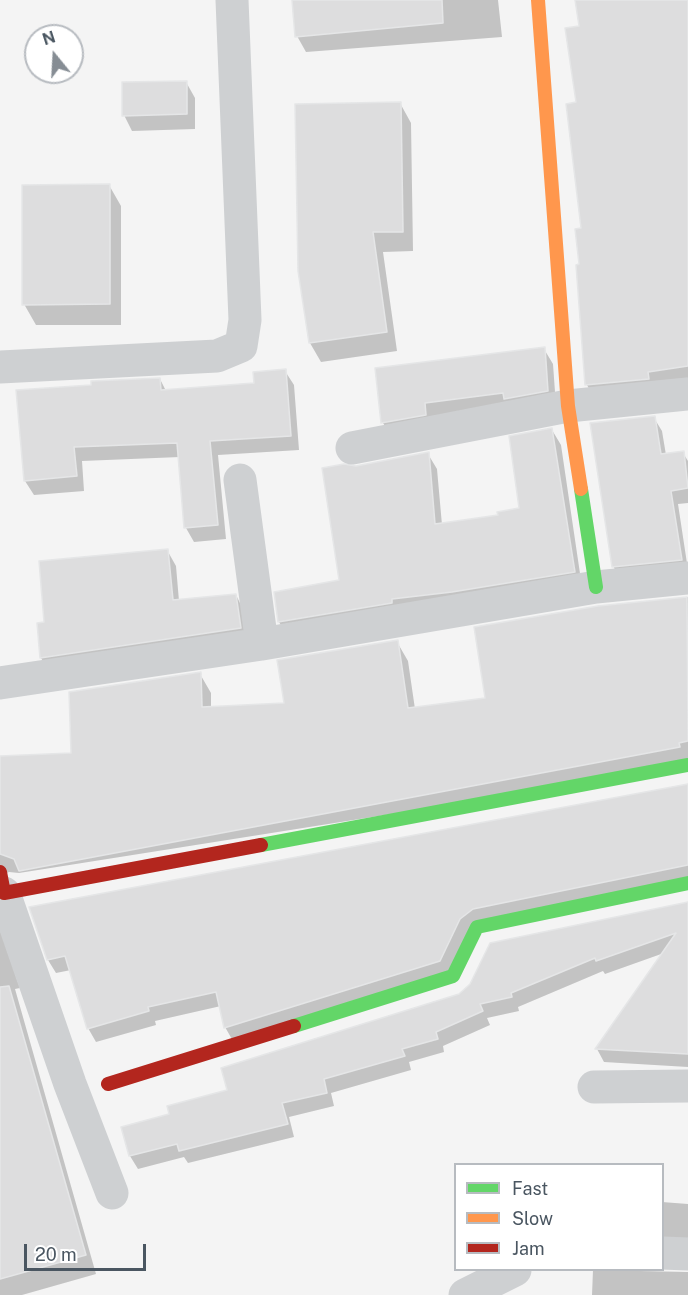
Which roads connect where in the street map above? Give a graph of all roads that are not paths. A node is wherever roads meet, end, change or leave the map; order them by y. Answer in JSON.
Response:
{"nodes":[{"id":1,"x":232,"y":0,"type":"edge"},
{"id":2,"x":538,"y":0,"type":"edge"},
{"id":3,"x":0,"y":367,"type":"edge"},
{"id":4,"x":688,"y":394,"type":"edge"},
{"id":5,"x":568,"y":406,"type":"junction"},
{"id":6,"x":352,"y":448,"type":"dead end"},
{"id":7,"x":240,"y":480,"type":"dead end"},
{"id":8,"x":688,"y":578,"type":"edge"},
{"id":9,"x":596,"y":587,"type":"junction"},
{"id":10,"x":262,"y":644,"type":"junction"},
{"id":11,"x":0,"y":683,"type":"edge"},
{"id":12,"x":688,"y":765,"type":"edge"},
{"id":13,"x":688,"y":883,"type":"edge"},
{"id":14,"x":1,"y":886,"type":"edge"},
{"id":15,"x":108,"y":1084,"type":"dead end"},
{"id":16,"x":688,"y":1086,"type":"edge"},
{"id":17,"x":594,"y":1087,"type":"dead end"},
{"id":18,"x":112,"y":1193,"type":"dead end"},
{"id":19,"x":664,"y":1253,"type":"edge"},
{"id":20,"x":688,"y":1254,"type":"edge"},
{"id":21,"x":511,"y":1271,"type":"edge"},
{"id":22,"x":465,"y":1295,"type":"edge"}],
"edges":[{"from":1,"to":3,"type":"street"},
{"from":2,"to":5,"type":"street"},
{"from":4,"to":5,"type":"street"},
{"from":5,"to":6,"type":"street"},
{"from":5,"to":9,"type":"street"},
{"from":7,"to":10,"type":"street"},
{"from":8,"to":9,"type":"street"},
{"from":9,"to":10,"type":"street"},
{"from":10,"to":11,"type":"street"},
{"from":12,"to":14,"type":"street"},
{"from":13,"to":15,"type":"street"},
{"from":14,"to":18,"type":"street"},
{"from":16,"to":17,"type":"street"},
{"from":19,"to":20,"type":"street"},
{"from":21,"to":22,"type":"street"}]}
